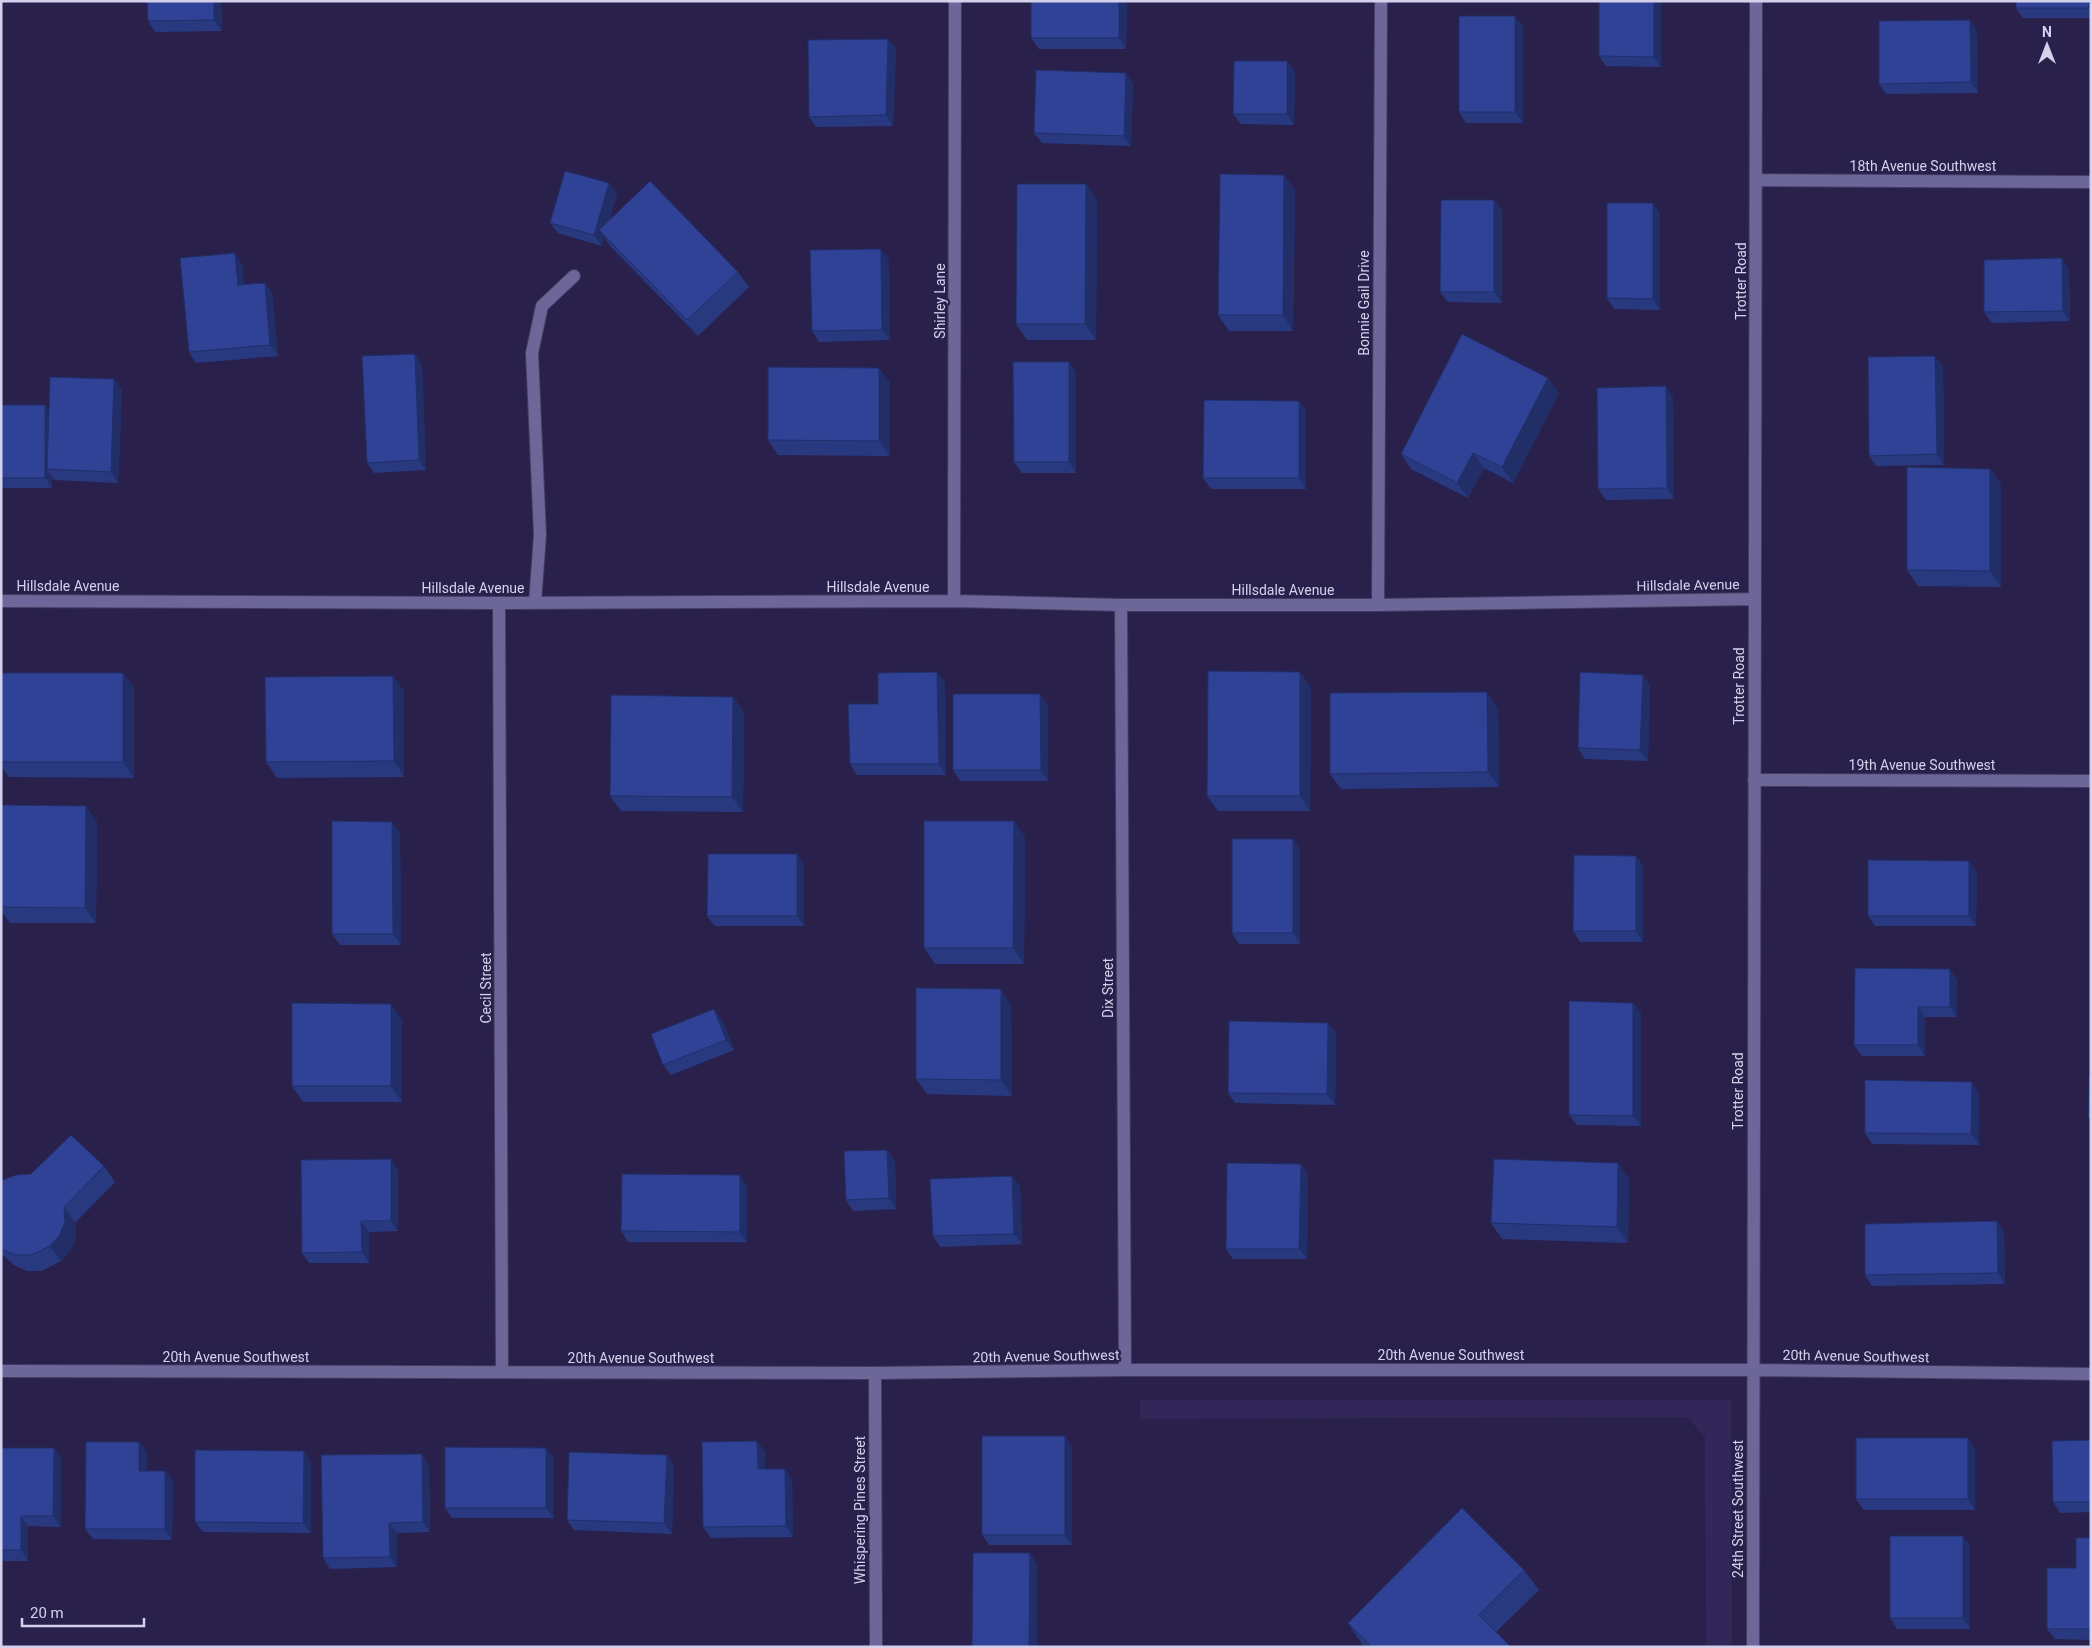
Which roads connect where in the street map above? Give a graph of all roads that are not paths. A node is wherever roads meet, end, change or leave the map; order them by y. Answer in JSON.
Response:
{"nodes":[{"id":1,"x":955,"y":1,"type":"edge"},
{"id":2,"x":1381,"y":1,"type":"edge"},
{"id":3,"x":1756,"y":1,"type":"edge"},
{"id":4,"x":1756,"y":180,"type":"junction"},
{"id":5,"x":2091,"y":182,"type":"edge"},
{"id":6,"x":574,"y":276,"type":"dead end"},
{"id":7,"x":1755,"y":598,"type":"junction"},
{"id":8,"x":1,"y":601,"type":"edge"},
{"id":9,"x":954,"y":601,"type":"junction"},
{"id":10,"x":499,"y":603,"type":"junction"},
{"id":11,"x":535,"y":603,"type":"junction"},
{"id":12,"x":1121,"y":605,"type":"junction"},
{"id":13,"x":1378,"y":605,"type":"junction"},
{"id":14,"x":1754,"y":780,"type":"junction"},
{"id":15,"x":2091,"y":781,"type":"edge"},
{"id":16,"x":1125,"y":1370,"type":"junction"},
{"id":17,"x":1752,"y":1370,"type":"junction"},
{"id":18,"x":1,"y":1371,"type":"edge"},
{"id":19,"x":502,"y":1372,"type":"junction"},
{"id":20,"x":875,"y":1373,"type":"junction"},
{"id":21,"x":2091,"y":1374,"type":"edge"},
{"id":22,"x":876,"y":1647,"type":"edge"},
{"id":23,"x":1753,"y":1647,"type":"edge"}],
"edges":[{"from":1,"to":9,"type":"street","name":"Shirley Lane"},
{"from":2,"to":13,"type":"street","name":"Bonnie Gail Drive"},
{"from":3,"to":4,"type":"street","name":"Trotter Road"},
{"from":4,"to":5,"type":"street","name":"18th Avenue Southwest"},
{"from":4,"to":7,"type":"street","name":"Trotter Road"},
{"from":6,"to":11,"type":"street"},
{"from":7,"to":13,"type":"street","name":"Hillsdale Avenue"},
{"from":7,"to":14,"type":"street","name":"Trotter Road"},
{"from":8,"to":10,"type":"street","name":"Hillsdale Avenue"},
{"from":9,"to":11,"type":"street","name":"Hillsdale Avenue"},
{"from":9,"to":12,"type":"street","name":"Hillsdale Avenue"},
{"from":10,"to":11,"type":"street","name":"Hillsdale Avenue"},
{"from":10,"to":19,"type":"street","name":"Cecil Street"},
{"from":12,"to":13,"type":"street","name":"Hillsdale Avenue"},
{"from":12,"to":16,"type":"street","name":"Dix Street"},
{"from":14,"to":15,"type":"street","name":"19th Avenue Southwest"},
{"from":14,"to":17,"type":"street","name":"Trotter Road"},
{"from":16,"to":17,"type":"street","name":"20th Avenue Southwest"},
{"from":16,"to":20,"type":"street","name":"20th Avenue Southwest"},
{"from":17,"to":21,"type":"street","name":"20th Avenue Southwest"},
{"from":17,"to":23,"type":"street","name":"24th Street Southwest"},
{"from":18,"to":19,"type":"street","name":"20th Avenue Southwest"},
{"from":19,"to":20,"type":"street","name":"20th Avenue Southwest"},
{"from":20,"to":22,"type":"street","name":"Whispering Pines Street"}]}
